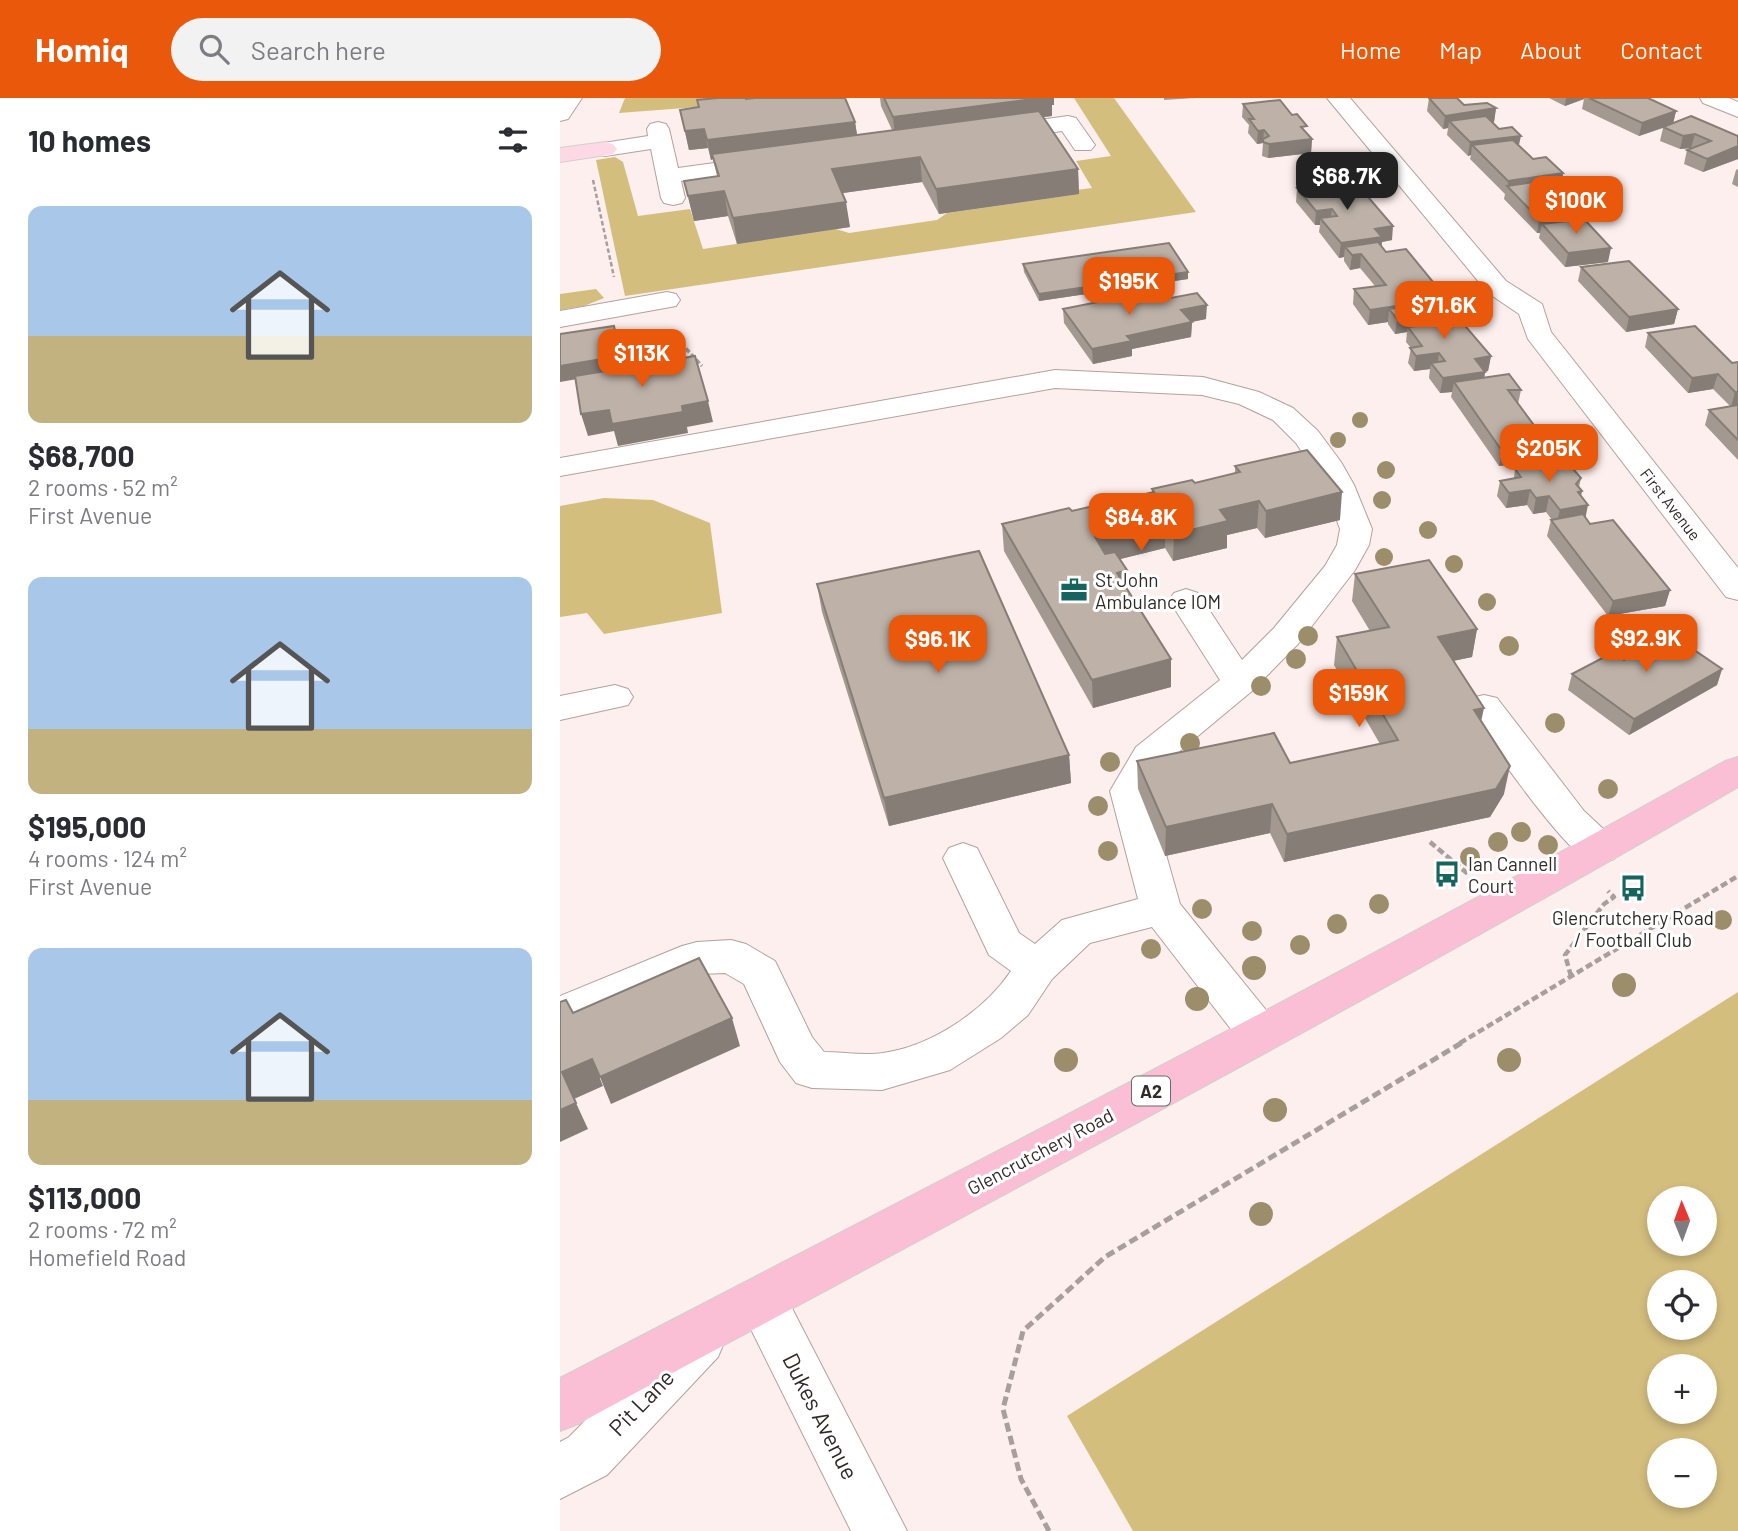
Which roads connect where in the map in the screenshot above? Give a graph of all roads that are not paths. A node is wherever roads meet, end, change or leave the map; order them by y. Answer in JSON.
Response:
{"nodes":[{"id":1,"x":571,"y":98,"type":"edge"},
{"id":2,"x":1338,"y":98,"type":"edge"},
{"id":3,"x":1711,"y":98,"type":"edge"},
{"id":4,"x":560,"y":100,"type":"edge"},
{"id":5,"x":1738,"y":110,"type":"edge"},
{"id":6,"x":560,"y":114,"type":"edge"},
{"id":7,"x":972,"y":136,"type":"edge"},
{"id":8,"x":1083,"y":145,"type":"dead end"},
{"id":9,"x":596,"y":150,"type":"joint"},
{"id":10,"x":560,"y":155,"type":"edge"},
{"id":11,"x":792,"y":159,"type":"edge"},
{"id":12,"x":667,"y":300,"type":"dead end"},
{"id":13,"x":560,"y":319,"type":"edge"},
{"id":14,"x":560,"y":467,"type":"edge"},
{"id":15,"x":1738,"y":590,"type":"edge"},
{"id":16,"x":1186,"y":600,"type":"dead end"},
{"id":17,"x":1239,"y":683,"type":"junction"},
{"id":18,"x":615,"y":697,"type":"dead end"},
{"id":19,"x":1484,"y":706,"type":"edge"},
{"id":20,"x":560,"y":708,"type":"edge"},
{"id":21,"x":1738,"y":770,"type":"edge"},
{"id":22,"x":963,"y":858,"type":"dead end"},
{"id":23,"x":1603,"y":869,"type":"junction"},
{"id":24,"x":1161,"y":909,"type":"junction"},
{"id":25,"x":1037,"y":967,"type":"junction"},
{"id":26,"x":560,"y":1014,"type":"edge"},
{"id":27,"x":1259,"y":1033,"type":"junction"},
{"id":28,"x":762,"y":1301,"type":"junction"},
{"id":29,"x":716,"y":1324,"type":"junction"},
{"id":30,"x":560,"y":1406,"type":"edge"},
{"id":31,"x":574,"y":1464,"type":"edge"},
{"id":32,"x":880,"y":1531,"type":"edge"}],
"edges":[{"from":1,"to":4,"type":"street"},
{"from":1,"to":6,"type":"street"},
{"from":2,"to":15,"type":"street","name":"First Avenue"},
{"from":3,"to":5,"type":"street"},
{"from":7,"to":8,"type":"street"},
{"from":9,"to":10,"type":"main road"},
{"from":9,"to":11,"type":"street"},
{"from":12,"to":13,"type":"street"},
{"from":14,"to":17,"type":"street"},
{"from":16,"to":17,"type":"street"},
{"from":17,"to":24,"type":"street"},
{"from":18,"to":20,"type":"street"},
{"from":19,"to":23,"type":"street"},
{"from":21,"to":23,"type":"highway","name":"Glencrutchery Road","number":"A2"},
{"from":22,"to":25,"type":"street"},
{"from":23,"to":27,"type":"highway","name":"Glencrutchery Road","number":"A2"},
{"from":24,"to":25,"type":"street"},
{"from":24,"to":27,"type":"street"},
{"from":25,"to":26,"type":"street"},
{"from":27,"to":28,"type":"highway","name":"Glencrutchery Road","number":"A2"},
{"from":28,"to":29,"type":"highway","name":"Glencrutchery Road","number":"A2"},
{"from":28,"to":32,"type":"street","name":"Dukes Avenue"},
{"from":29,"to":30,"type":"highway","name":"Glencrutchery Road","number":"A2"},
{"from":29,"to":31,"type":"street","name":"Pit Lane"}]}
